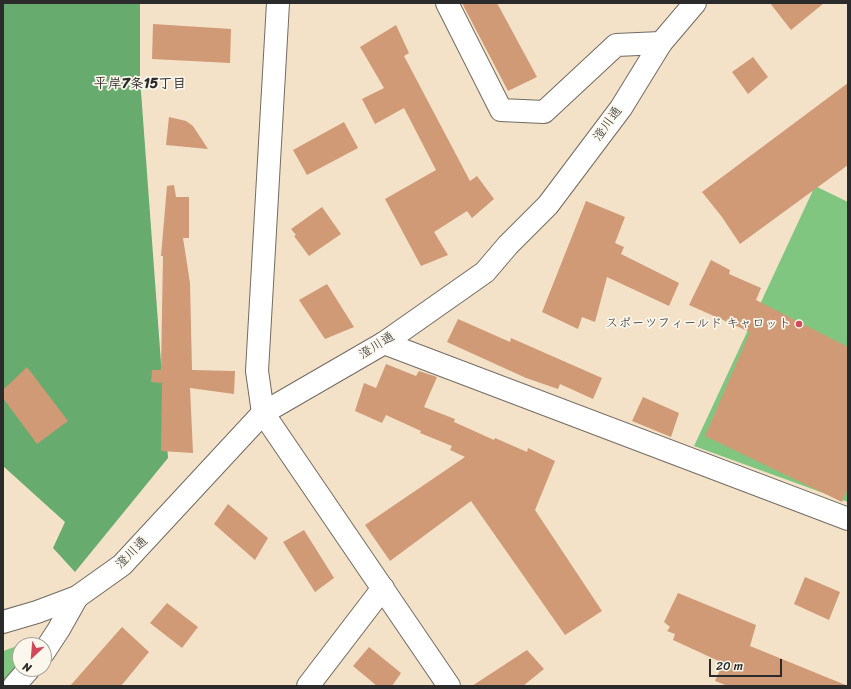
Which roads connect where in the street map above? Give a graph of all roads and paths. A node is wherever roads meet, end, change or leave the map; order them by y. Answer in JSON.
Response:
{"nodes":[{"id":1,"x":278,"y":3,"type":"edge"},
{"id":2,"x":447,"y":3,"type":"edge"},
{"id":3,"x":695,"y":3,"type":"edge"},
{"id":4,"x":661,"y":43,"type":"junction"},
{"id":5,"x":384,"y":342,"type":"junction"},
{"id":6,"x":263,"y":413,"type":"junction"},
{"id":7,"x":848,"y":520,"type":"edge"},
{"id":8,"x":383,"y":588,"type":"junction"},
{"id":9,"x":77,"y":597,"type":"junction"},
{"id":10,"x":3,"y":622,"type":"edge"},
{"id":11,"x":52,"y":641,"type":"edge"},
{"id":12,"x":22,"y":677,"type":"edge"},
{"id":13,"x":14,"y":686,"type":"edge"},
{"id":14,"x":308,"y":686,"type":"edge"},
{"id":15,"x":449,"y":686,"type":"edge"}],
"edges":[{"from":1,"to":6,"type":"street"},
{"from":2,"to":4,"type":"street"},
{"from":3,"to":4,"type":"street","name":"澄川通"},
{"from":4,"to":5,"type":"street","name":"澄川通"},
{"from":5,"to":6,"type":"street","name":"澄川通"},
{"from":5,"to":7,"type":"street"},
{"from":6,"to":8,"type":"street"},
{"from":6,"to":9,"type":"street","name":"澄川通"},
{"from":8,"to":14,"type":"street"},
{"from":8,"to":15,"type":"street"},
{"from":9,"to":10,"type":"street","name":"澄川通"},
{"from":9,"to":11,"type":"street"},
{"from":12,"to":13,"type":"street"}]}
